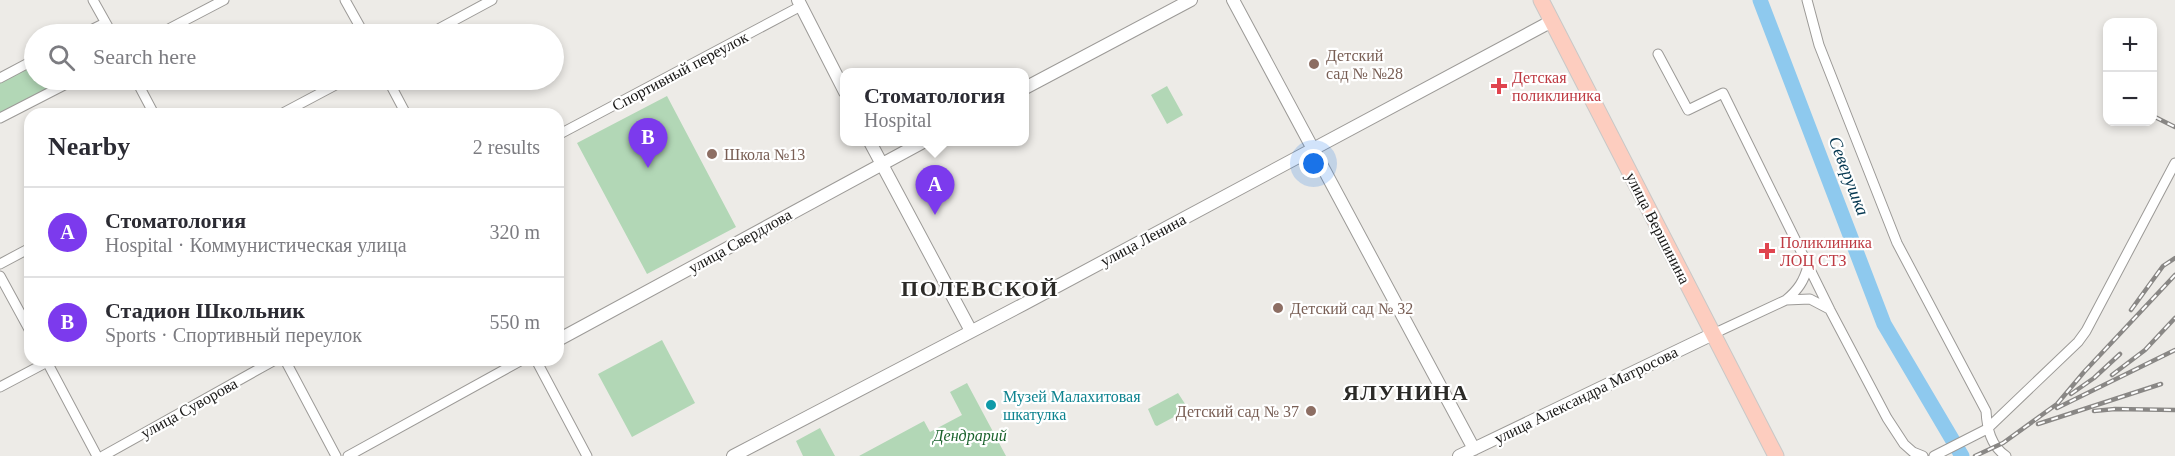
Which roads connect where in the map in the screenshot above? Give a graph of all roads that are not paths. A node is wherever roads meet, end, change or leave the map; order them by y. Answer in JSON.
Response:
{"nodes":[{"id":1,"x":93,"y":0,"type":"edge"},
{"id":2,"x":224,"y":0,"type":"edge"},
{"id":3,"x":345,"y":0,"type":"edge"},
{"id":4,"x":492,"y":0,"type":"edge"},
{"id":5,"x":1191,"y":0,"type":"edge"},
{"id":6,"x":1233,"y":0,"type":"edge"},
{"id":7,"x":1541,"y":0,"type":"edge"},
{"id":8,"x":1807,"y":0,"type":"edge"},
{"id":9,"x":800,"y":3,"type":"edge"},
{"id":10,"x":1552,"y":21,"type":"junction"},
{"id":11,"x":105,"y":23,"type":"edge"},
{"id":12,"x":178,"y":24,"type":"edge"},
{"id":13,"x":358,"y":24,"type":"edge"},
{"id":14,"x":448,"y":24,"type":"edge"},
{"id":15,"x":1658,"y":54,"type":"dead end"},
{"id":16,"x":24,"y":65,"type":"edge"},
{"id":17,"x":0,"y":78,"type":"edge"},
{"id":18,"x":840,"y":82,"type":"edge"},
{"id":19,"x":1029,"y":86,"type":"edge"},
{"id":20,"x":55,"y":90,"type":"edge"},
{"id":21,"x":141,"y":90,"type":"edge"},
{"id":22,"x":326,"y":90,"type":"edge"},
{"id":23,"x":393,"y":90,"type":"edge"},
{"id":24,"x":151,"y":108,"type":"edge"},
{"id":25,"x":291,"y":108,"type":"edge"},
{"id":26,"x":403,"y":108,"type":"edge"},
{"id":27,"x":0,"y":118,"type":"edge"},
{"id":28,"x":564,"y":132,"type":"edge"},
{"id":29,"x":872,"y":146,"type":"edge"},
{"id":30,"x":913,"y":146,"type":"edge"},
{"id":31,"x":1312,"y":149,"type":"junction"},
{"id":32,"x":881,"y":163,"type":"junction"},
{"id":33,"x":2175,"y":163,"type":"edge"},
{"id":34,"x":24,"y":251,"type":"edge"},
{"id":35,"x":0,"y":264,"type":"edge"},
{"id":36,"x":1808,"y":266,"type":"junction"},
{"id":37,"x":0,"y":276,"type":"edge"},
{"id":38,"x":1786,"y":300,"type":"junction"},
{"id":39,"x":1830,"y":310,"type":"junction"},
{"id":40,"x":24,"y":320,"type":"edge"},
{"id":41,"x":971,"y":331,"type":"junction"},
{"id":42,"x":1713,"y":334,"type":"junction"},
{"id":43,"x":564,"y":337,"type":"edge"},
{"id":44,"x":39,"y":366,"type":"edge"},
{"id":45,"x":51,"y":366,"type":"edge"},
{"id":46,"x":263,"y":366,"type":"edge"},
{"id":47,"x":288,"y":366,"type":"edge"},
{"id":48,"x":511,"y":366,"type":"edge"},
{"id":49,"x":539,"y":366,"type":"edge"},
{"id":50,"x":0,"y":387,"type":"edge"},
{"id":51,"x":1987,"y":429,"type":"junction"},
{"id":52,"x":1474,"y":449,"type":"junction"},
{"id":53,"x":98,"y":456,"type":"edge"},
{"id":54,"x":103,"y":456,"type":"edge"},
{"id":55,"x":336,"y":456,"type":"edge"},
{"id":56,"x":348,"y":456,"type":"edge"},
{"id":57,"x":587,"y":456,"type":"edge"},
{"id":58,"x":733,"y":456,"type":"edge"},
{"id":59,"x":1459,"y":456,"type":"edge"},
{"id":60,"x":1776,"y":456,"type":"edge"},
{"id":61,"x":1923,"y":456,"type":"edge"},
{"id":62,"x":1934,"y":456,"type":"edge"},
{"id":63,"x":2006,"y":456,"type":"edge"}],
"edges":[{"from":1,"to":11,"type":"street"},
{"from":2,"to":12,"type":"street"},
{"from":3,"to":13,"type":"street"},
{"from":4,"to":14,"type":"street"},
{"from":5,"to":19,"type":"street"},
{"from":6,"to":31,"type":"street"},
{"from":7,"to":10,"type":"main road","name":"улица Вершинина"},
{"from":8,"to":51,"type":"street"},
{"from":9,"to":18,"type":"street"},
{"from":9,"to":28,"type":"street","name":"Спортивный переулок"},
{"from":10,"to":31,"type":"street","name":"улица Ленина"},
{"from":10,"to":42,"type":"main road","name":"улица Вершинина"},
{"from":15,"to":36,"type":"street"},
{"from":16,"to":17,"type":"street"},
{"from":20,"to":27,"type":"street"},
{"from":21,"to":24,"type":"street"},
{"from":22,"to":25,"type":"street"},
{"from":23,"to":26,"type":"street"},
{"from":29,"to":32,"type":"street"},
{"from":30,"to":32,"type":"street","name":"улица Свердлова"},
{"from":31,"to":41,"type":"street","name":"улица Ленина"},
{"from":31,"to":52,"type":"street"},
{"from":32,"to":41,"type":"street"},
{"from":32,"to":43,"type":"street","name":"улица Свердлова"},
{"from":33,"to":51,"type":"street"},
{"from":34,"to":35,"type":"street"},
{"from":36,"to":38,"type":"street"},
{"from":36,"to":39,"type":"street"},
{"from":37,"to":40,"type":"street"},
{"from":38,"to":39,"type":"street"},
{"from":38,"to":42,"type":"street"},
{"from":39,"to":61,"type":"street"},
{"from":41,"to":58,"type":"street","name":"улица Ленина"},
{"from":42,"to":52,"type":"street","name":"улица Александра Матросова"},
{"from":42,"to":60,"type":"main road","name":"улица Вершинина"},
{"from":44,"to":50,"type":"street"},
{"from":45,"to":53,"type":"street"},
{"from":46,"to":54,"type":"street","name":"улица Суворова"},
{"from":47,"to":55,"type":"street"},
{"from":48,"to":56,"type":"street"},
{"from":49,"to":57,"type":"street"},
{"from":51,"to":62,"type":"street"},
{"from":51,"to":63,"type":"street"},
{"from":52,"to":59,"type":"street","name":"улица Александра Матросова"}]}
